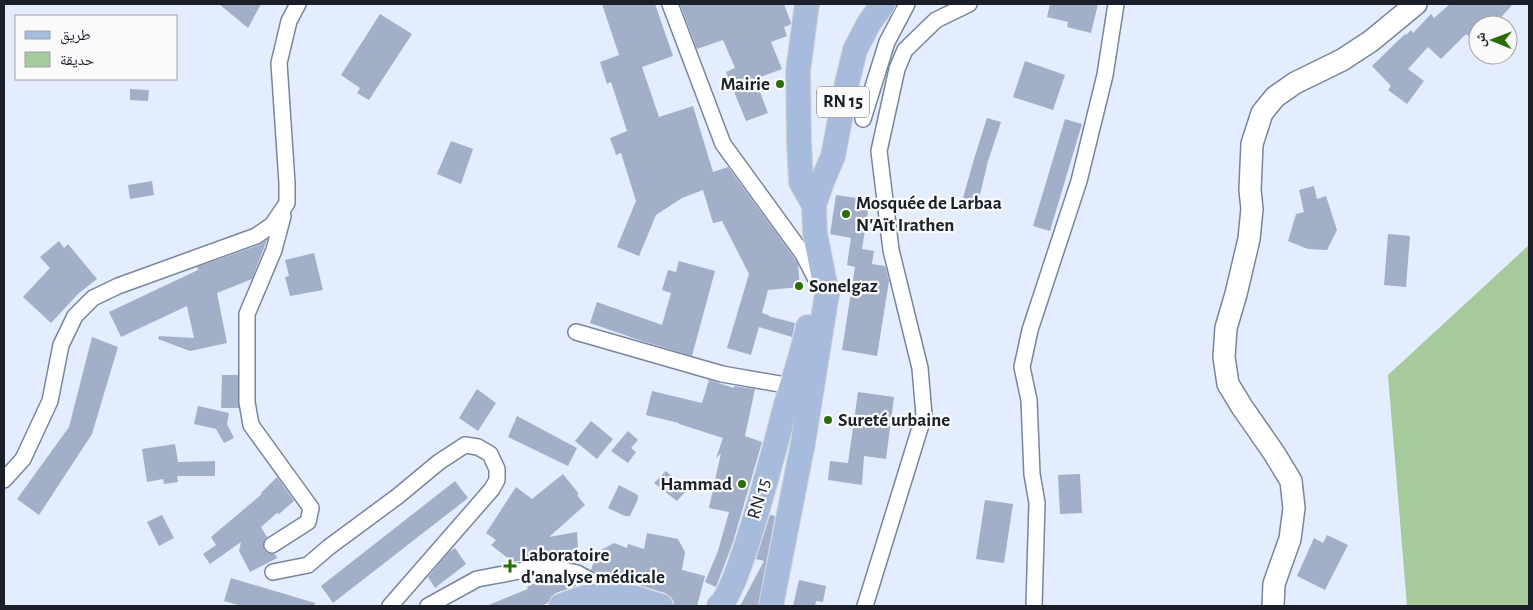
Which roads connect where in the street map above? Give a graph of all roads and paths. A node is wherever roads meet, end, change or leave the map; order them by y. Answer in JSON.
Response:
{"nodes":[{"id":1,"x":298,"y":4,"type":"edge"},
{"id":2,"x":670,"y":4,"type":"edge"},
{"id":3,"x":807,"y":4,"type":"edge"},
{"id":4,"x":883,"y":4,"type":"edge"},
{"id":5,"x":907,"y":4,"type":"edge"},
{"id":6,"x":969,"y":4,"type":"edge"},
{"id":7,"x":1116,"y":4,"type":"edge"},
{"id":8,"x":1416,"y":4,"type":"edge"},
{"id":9,"x":887,"y":42,"type":"junction"},
{"id":10,"x":905,"y":50,"type":"junction"},
{"id":11,"x":863,"y":119,"type":"dead end"},
{"id":12,"x":287,"y":202,"type":"junction"},
{"id":13,"x":814,"y":205,"type":"junction"},
{"id":14,"x":819,"y":272,"type":"junction"},
{"id":15,"x":576,"y":332,"type":"dead end"},
{"id":16,"x":791,"y":386,"type":"junction"},
{"id":17,"x":4,"y":480,"type":"edge"},
{"id":18,"x":272,"y":546,"type":"dead end"},
{"id":19,"x":273,"y":572,"type":"dead end"},
{"id":20,"x":615,"y":594,"type":"junction"},
{"id":21,"x":390,"y":606,"type":"edge"},
{"id":22,"x":428,"y":606,"type":"edge"},
{"id":23,"x":561,"y":606,"type":"edge"},
{"id":24,"x":661,"y":606,"type":"edge"},
{"id":25,"x":719,"y":606,"type":"edge"},
{"id":26,"x":771,"y":606,"type":"edge"},
{"id":27,"x":865,"y":606,"type":"edge"},
{"id":28,"x":1034,"y":606,"type":"edge"},
{"id":29,"x":1273,"y":606,"type":"edge"}],
"edges":[{"from":1,"to":12,"type":"street"},
{"from":2,"to":14,"type":"street"},
{"from":3,"to":13,"type":"main road","number":"RN 15"},
{"from":4,"to":13,"type":"main road","number":"RN 15"},
{"from":5,"to":9,"type":"street"},
{"from":6,"to":10,"type":"street"},
{"from":7,"to":28,"type":"street"},
{"from":8,"to":29,"type":"main road"},
{"from":9,"to":10,"type":"street"},
{"from":9,"to":11,"type":"street"},
{"from":10,"to":27,"type":"street"},
{"from":12,"to":17,"type":"street"},
{"from":12,"to":18,"type":"street"},
{"from":13,"to":14,"type":"main road","number":"RN 15"},
{"from":14,"to":16,"type":"main road","name":"RN 15"},
{"from":14,"to":26,"type":"main road","name":"RN 15"},
{"from":15,"to":16,"type":"street"},
{"from":16,"to":25,"type":"main road","name":"RN 15"},
{"from":19,"to":21,"type":"street"},
{"from":20,"to":22,"type":"street"},
{"from":20,"to":23,"type":"main road"},
{"from":20,"to":24,"type":"main road"}]}
